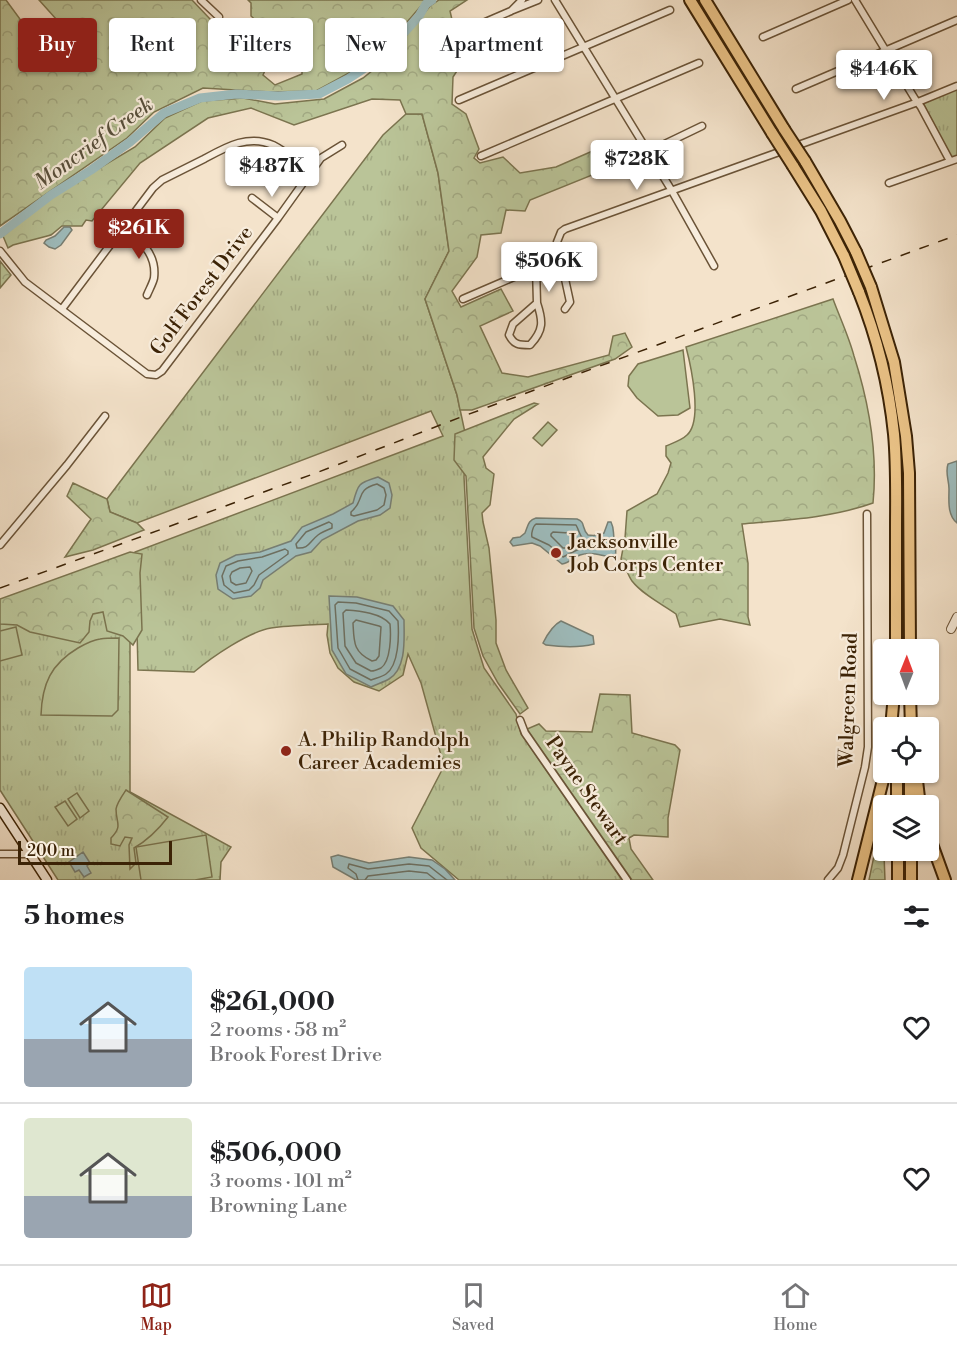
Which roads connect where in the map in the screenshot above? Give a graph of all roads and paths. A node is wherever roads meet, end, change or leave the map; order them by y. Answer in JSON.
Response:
{"nodes":[{"id":1,"x":201,"y":0,"type":"edge"},
{"id":2,"x":522,"y":0,"type":"edge"},
{"id":3,"x":538,"y":0,"type":"edge"},
{"id":4,"x":555,"y":0,"type":"edge"},
{"id":5,"x":690,"y":0,"type":"edge"},
{"id":6,"x":705,"y":0,"type":"edge"},
{"id":7,"x":848,"y":0,"type":"edge"},
{"id":8,"x":855,"y":0,"type":"edge"},
{"id":9,"x":670,"y":10,"type":"dead end"},
{"id":10,"x":511,"y":11,"type":"junction"},
{"id":11,"x":219,"y":17,"type":"dead end"},
{"id":12,"x":495,"y":18,"type":"edge"},
{"id":13,"x":957,"y":20,"type":"edge"},
{"id":14,"x":763,"y":37,"type":"dead end"},
{"id":15,"x":583,"y":47,"type":"junction"},
{"id":16,"x":885,"y":51,"type":"junction"},
{"id":17,"x":699,"y":63,"type":"dead end"},
{"id":18,"x":957,"y":86,"type":"edge"},
{"id":19,"x":796,"y":89,"type":"dead end"},
{"id":20,"x":459,"y":100,"type":"dead end"},
{"id":21,"x":616,"y":100,"type":"junction"},
{"id":22,"x":918,"y":102,"type":"junction"},
{"id":23,"x":702,"y":126,"type":"dead end"},
{"id":24,"x":342,"y":145,"type":"dead end"},
{"id":25,"x":648,"y":152,"type":"junction"},
{"id":26,"x":482,"y":156,"type":"dead end"},
{"id":27,"x":953,"y":160,"type":"edge"},
{"id":28,"x":311,"y":172,"type":"junction"},
{"id":29,"x":889,"y":183,"type":"dead end"},
{"id":30,"x":672,"y":191,"type":"junction"},
{"id":31,"x":252,"y":198,"type":"dead end"},
{"id":32,"x":278,"y":218,"type":"junction"},
{"id":33,"x":122,"y":228,"type":"junction"},
{"id":34,"x":0,"y":250,"type":"edge"},
{"id":35,"x":560,"y":257,"type":"junction"},
{"id":36,"x":714,"y":266,"type":"dead end"},
{"id":37,"x":536,"y":267,"type":"junction"},
{"id":38,"x":147,"y":295,"type":"dead end"},
{"id":39,"x":464,"y":299,"type":"dead end"},
{"id":40,"x":537,"y":303,"type":"junction"},
{"id":41,"x":62,"y":309,"type":"junction"},
{"id":42,"x":565,"y":309,"type":"dead end"},
{"id":43,"x":105,"y":416,"type":"dead end"},
{"id":44,"x":867,"y":514,"type":"dead end"},
{"id":45,"x":0,"y":545,"type":"edge"},
{"id":46,"x":957,"y":616,"type":"edge"},
{"id":47,"x":951,"y":629,"type":"dead end"},
{"id":48,"x":896,"y":639,"type":"edge"},
{"id":49,"x":910,"y":639,"type":"edge"},
{"id":50,"x":520,"y":720,"type":"dead end"},
{"id":51,"x":882,"y":783,"type":"edge"},
{"id":52,"x":0,"y":808,"type":"edge"},
{"id":53,"x":0,"y":854,"type":"edge"},
{"id":54,"x":30,"y":854,"type":"junction"},
{"id":55,"x":898,"y":861,"type":"edge"},
{"id":56,"x":911,"y":861,"type":"edge"},
{"id":57,"x":938,"y":861,"type":"edge"},
{"id":58,"x":47,"y":880,"type":"edge"},
{"id":59,"x":627,"y":880,"type":"edge"},
{"id":60,"x":828,"y":880,"type":"edge"},
{"id":61,"x":858,"y":880,"type":"edge"},
{"id":62,"x":898,"y":880,"type":"edge"},
{"id":63,"x":911,"y":880,"type":"edge"},
{"id":64,"x":945,"y":880,"type":"edge"}],
"edges":[{"from":1,"to":11,"type":"street"},
{"from":2,"to":10,"type":"street"},
{"from":3,"to":10,"type":"street"},
{"from":4,"to":15,"type":"street"},
{"from":5,"to":48,"type":"highway","bridge":true},
{"from":6,"to":49,"type":"highway","bridge":true},
{"from":7,"to":14,"type":"street"},
{"from":8,"to":16,"type":"street"},
{"from":9,"to":15,"type":"street"},
{"from":10,"to":12,"type":"street"},
{"from":13,"to":16,"type":"street"},
{"from":15,"to":20,"type":"street"},
{"from":15,"to":21,"type":"street"},
{"from":16,"to":19,"type":"street"},
{"from":16,"to":22,"type":"street"},
{"from":17,"to":21,"type":"street"},
{"from":18,"to":22,"type":"street"},
{"from":21,"to":25,"type":"street"},
{"from":21,"to":26,"type":"street"},
{"from":22,"to":27,"type":"street"},
{"from":22,"to":30,"type":"street"},
{"from":23,"to":25,"type":"street"},
{"from":24,"to":28,"type":"street","name":"Golf Forest Drive"},
{"from":25,"to":30,"type":"street"},
{"from":27,"to":29,"type":"street"},
{"from":28,"to":32,"type":"street","name":"Golf Forest Drive"},
{"from":28,"to":33,"type":"street"},
{"from":30,"to":35,"type":"street"},
{"from":30,"to":36,"type":"street"},
{"from":31,"to":32,"type":"street"},
{"from":32,"to":41,"type":"street","name":"Golf Forest Drive"},
{"from":33,"to":38,"type":"street"},
{"from":33,"to":41,"type":"street"},
{"from":34,"to":41,"type":"street"},
{"from":35,"to":37,"type":"street"},
{"from":35,"to":42,"type":"street"},
{"from":37,"to":39,"type":"street"},
{"from":37,"to":40,"type":"street"},
{"from":40,"to":40,"type":"street"},
{"from":43,"to":45,"type":"street"},
{"from":44,"to":60,"type":"street","name":"Walgreen Road"},
{"from":46,"to":47,"type":"street"},
{"from":50,"to":59,"type":"street","name":"Payne Stewart"},
{"from":51,"to":61,"type":"highway"},
{"from":52,"to":54,"type":"main road"},
{"from":53,"to":54,"type":"street"},
{"from":54,"to":58,"type":"main road"},
{"from":55,"to":62,"type":"highway"},
{"from":56,"to":63,"type":"highway"},
{"from":57,"to":64,"type":"highway"}]}
